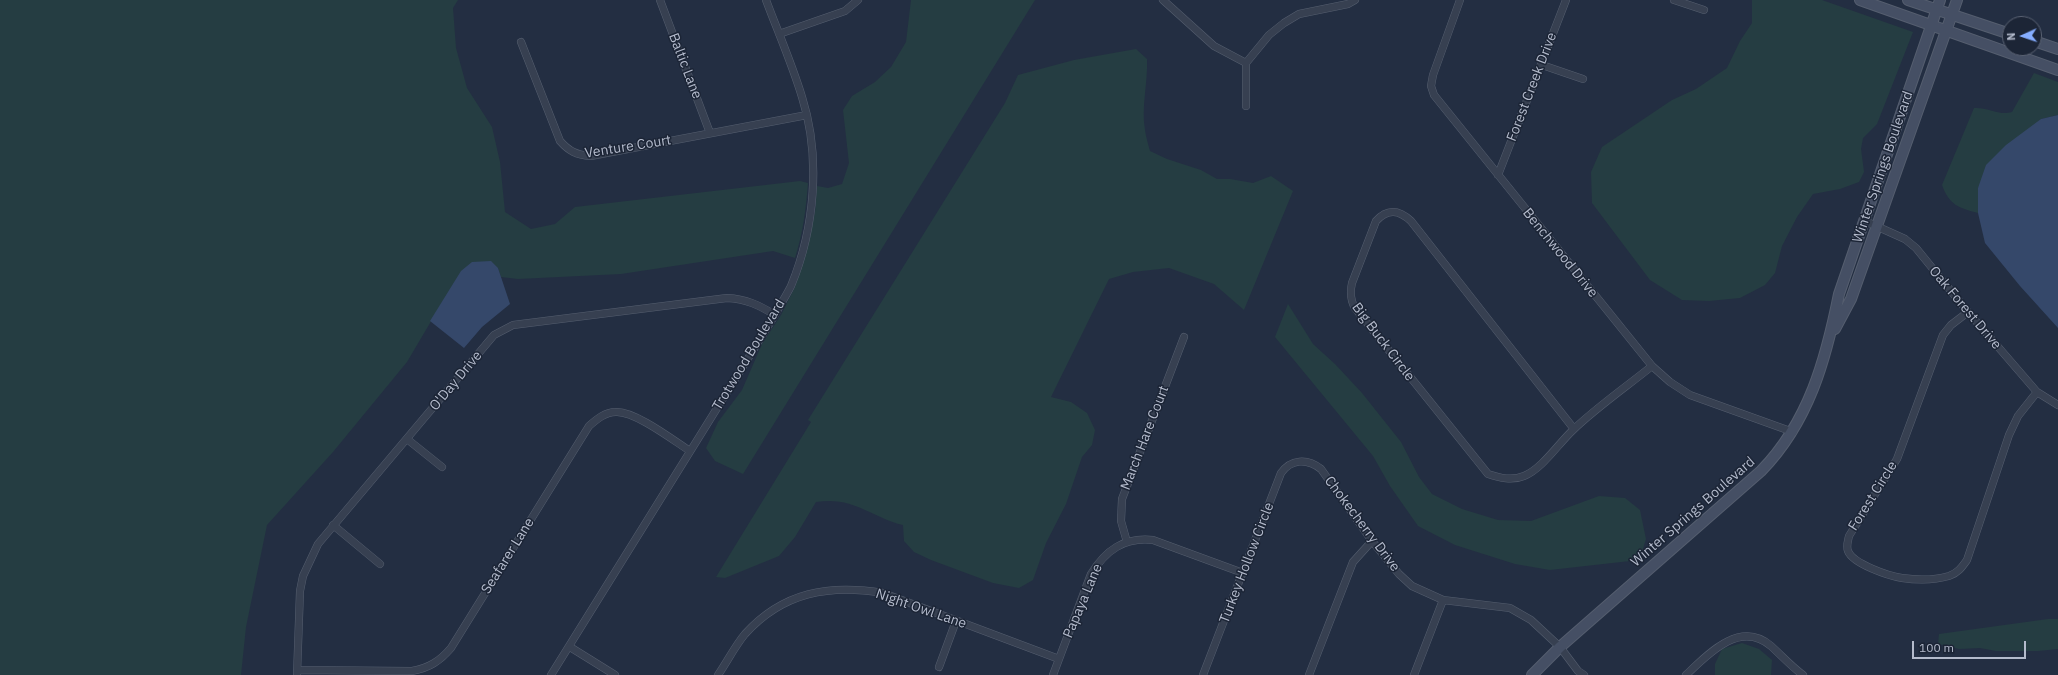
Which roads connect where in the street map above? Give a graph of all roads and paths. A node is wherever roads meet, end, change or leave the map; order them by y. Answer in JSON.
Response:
{"nodes":[{"id":1,"x":660,"y":0,"type":"edge"},
{"id":2,"x":766,"y":0,"type":"edge"},
{"id":3,"x":858,"y":0,"type":"edge"},
{"id":4,"x":1163,"y":0,"type":"edge"},
{"id":5,"x":1355,"y":0,"type":"edge"},
{"id":6,"x":1460,"y":0,"type":"edge"},
{"id":7,"x":1566,"y":0,"type":"edge"},
{"id":8,"x":1674,"y":0,"type":"edge"},
{"id":9,"x":1860,"y":0,"type":"edge"},
{"id":10,"x":1908,"y":0,"type":"edge"},
{"id":11,"x":1940,"y":0,"type":"edge"},
{"id":12,"x":1956,"y":0,"type":"edge"},
{"id":13,"x":1704,"y":10,"type":"dead end"},
{"id":14,"x":1937,"y":10,"type":"junction"},
{"id":15,"x":1951,"y":15,"type":"junction"},
{"id":16,"x":1932,"y":25,"type":"junction"},
{"id":17,"x":1945,"y":30,"type":"junction"},
{"id":18,"x":2002,"y":31,"type":"edge"},
{"id":19,"x":779,"y":34,"type":"junction"},
{"id":20,"x":521,"y":42,"type":"dead end"},
{"id":21,"x":2042,"y":44,"type":"edge"},
{"id":22,"x":2058,"y":49,"type":"edge"},
{"id":23,"x":1246,"y":63,"type":"junction"},
{"id":24,"x":1542,"y":65,"type":"junction"},
{"id":25,"x":2058,"y":70,"type":"edge"},
{"id":26,"x":1584,"y":79,"type":"dead end"},
{"id":27,"x":1246,"y":106,"type":"dead end"},
{"id":28,"x":806,"y":115,"type":"junction"},
{"id":29,"x":710,"y":133,"type":"junction"},
{"id":30,"x":1498,"y":175,"type":"junction"},
{"id":31,"x":1865,"y":222,"type":"junction"},
{"id":32,"x":1877,"y":226,"type":"junction"},
{"id":33,"x":1968,"y":312,"type":"junction"},
{"id":34,"x":775,"y":315,"type":"junction"},
{"id":35,"x":1184,"y":337,"type":"dead end"},
{"id":36,"x":1830,"y":340,"type":"junction"},
{"id":37,"x":1652,"y":366,"type":"junction"},
{"id":38,"x":2037,"y":392,"type":"junction"},
{"id":39,"x":2058,"y":405,"type":"edge"},
{"id":40,"x":1574,"y":429,"type":"junction"},
{"id":41,"x":1793,"y":432,"type":"junction"},
{"id":42,"x":407,"y":439,"type":"junction"},
{"id":43,"x":690,"y":451,"type":"junction"},
{"id":44,"x":1301,"y":462,"type":"joint"},
{"id":45,"x":442,"y":467,"type":"dead end"},
{"id":46,"x":332,"y":525,"type":"junction"},
{"id":47,"x":1372,"y":541,"type":"junction"},
{"id":48,"x":1127,"y":542,"type":"junction"},
{"id":49,"x":380,"y":564,"type":"dead end"},
{"id":50,"x":1243,"y":573,"type":"junction"},
{"id":51,"x":1443,"y":600,"type":"junction"},
{"id":52,"x":956,"y":621,"type":"junction"},
{"id":53,"x":570,"y":647,"type":"junction"},
{"id":54,"x":1560,"y":648,"type":"junction"},
{"id":55,"x":1059,"y":659,"type":"junction"},
{"id":56,"x":939,"y":667,"type":"dead end"},
{"id":57,"x":297,"y":673,"type":"edge"},
{"id":58,"x":550,"y":675,"type":"edge"},
{"id":59,"x":615,"y":675,"type":"edge"},
{"id":60,"x":718,"y":675,"type":"edge"},
{"id":61,"x":1053,"y":675,"type":"edge"},
{"id":62,"x":1203,"y":675,"type":"edge"},
{"id":63,"x":1309,"y":675,"type":"edge"},
{"id":64,"x":1414,"y":675,"type":"edge"},
{"id":65,"x":1532,"y":675,"type":"edge"},
{"id":66,"x":1584,"y":675,"type":"edge"},
{"id":67,"x":1686,"y":675,"type":"edge"},
{"id":68,"x":1803,"y":675,"type":"edge"}],
"edges":[{"from":1,"to":29,"type":"street","name":"Baltic Lane"},
{"from":2,"to":19,"type":"street","name":"Trotwood Boulevard"},
{"from":3,"to":19,"type":"street"},
{"from":4,"to":23,"type":"street"},
{"from":5,"to":23,"type":"street"},
{"from":6,"to":30,"type":"street","name":"Benchwood Drive"},
{"from":7,"to":24,"type":"street","name":"Forest Creek Drive"},
{"from":8,"to":13,"type":"street"},
{"from":9,"to":16,"type":"street"},
{"from":10,"to":14,"type":"street"},
{"from":11,"to":14,"type":"street","name":"Winter Springs Boulevard"},
{"from":12,"to":15,"type":"street","name":"Winter Springs Boulevard"},
{"from":14,"to":15,"type":"street"},
{"from":14,"to":16,"type":"street","name":"Winter Springs Boulevard"},
{"from":15,"to":17,"type":"street","name":"Winter Springs Boulevard"},
{"from":15,"to":18,"type":"street"},
{"from":16,"to":17,"type":"street"},
{"from":16,"to":31,"type":"street","name":"Winter Springs Boulevard"},
{"from":17,"to":25,"type":"street"},
{"from":17,"to":32,"type":"street","name":"Winter Springs Boulevard"},
{"from":19,"to":28,"type":"street","name":"Trotwood Boulevard"},
{"from":20,"to":29,"type":"street","name":"Venture Court"},
{"from":21,"to":22,"type":"street"},
{"from":23,"to":27,"type":"street"},
{"from":24,"to":26,"type":"street"},
{"from":24,"to":30,"type":"street","name":"Forest Creek Drive"},
{"from":28,"to":29,"type":"street","name":"Venture Court"},
{"from":28,"to":34,"type":"street","name":"Trotwood Boulevard"},
{"from":30,"to":37,"type":"street","name":"Benchwood Drive"},
{"from":31,"to":32,"type":"street","name":"Oak Forest Drive"},
{"from":31,"to":36,"type":"street","name":"Winter Springs Boulevard"},
{"from":32,"to":33,"type":"street","name":"Oak Forest Drive"},
{"from":32,"to":36,"type":"street","name":"Winter Springs Boulevard"},
{"from":33,"to":38,"type":"street","name":"Oak Forest Drive"},
{"from":33,"to":38,"type":"street","name":"Forest Circle"},
{"from":34,"to":42,"type":"street","name":"O'Day Drive"},
{"from":34,"to":43,"type":"street","name":"Trotwood Boulevard"},
{"from":35,"to":48,"type":"street","name":"March Hare Court"},
{"from":36,"to":41,"type":"street","name":"Winter Springs Boulevard"},
{"from":37,"to":40,"type":"street","name":"Big Buck Circle"},
{"from":37,"to":41,"type":"street","name":"Benchwood Drive"},
{"from":38,"to":39,"type":"street","name":"Oak Forest Drive"},
{"from":40,"to":40,"type":"street","name":"Big Buck Circle"},
{"from":41,"to":54,"type":"street","name":"Winter Springs Boulevard"},
{"from":42,"to":45,"type":"street"},
{"from":42,"to":46,"type":"street","name":"O'Day Drive"},
{"from":43,"to":53,"type":"street","name":"Trotwood Boulevard"},
{"from":43,"to":57,"type":"street","name":"Seafarer Lane"},
{"from":44,"to":47,"type":"street","name":"Chokecherry Drive"},
{"from":44,"to":50,"type":"street","name":"Turkey Hollow Circle"},
{"from":46,"to":49,"type":"street"},
{"from":46,"to":57,"type":"street","name":"O'Day Drive"},
{"from":47,"to":51,"type":"street","name":"Chokecherry Drive"},
{"from":47,"to":63,"type":"street"},
{"from":48,"to":50,"type":"street","name":"Papaya Lane"},
{"from":48,"to":55,"type":"street","name":"Papaya Lane"},
{"from":50,"to":62,"type":"street","name":"Turkey Hollow Circle"},
{"from":51,"to":54,"type":"street","name":"Chokecherry Drive"},
{"from":51,"to":64,"type":"street"},
{"from":52,"to":55,"type":"street","name":"Night Owl Lane"},
{"from":52,"to":56,"type":"street"},
{"from":52,"to":60,"type":"street","name":"Night Owl Lane"},
{"from":53,"to":58,"type":"street","name":"Trotwood Boulevard"},
{"from":53,"to":59,"type":"street"},
{"from":54,"to":65,"type":"street","name":"Winter Springs Boulevard"},
{"from":54,"to":66,"type":"street","name":"Chokecherry Drive"},
{"from":55,"to":61,"type":"street","name":"Papaya Lane"},
{"from":67,"to":68,"type":"street"}]}
